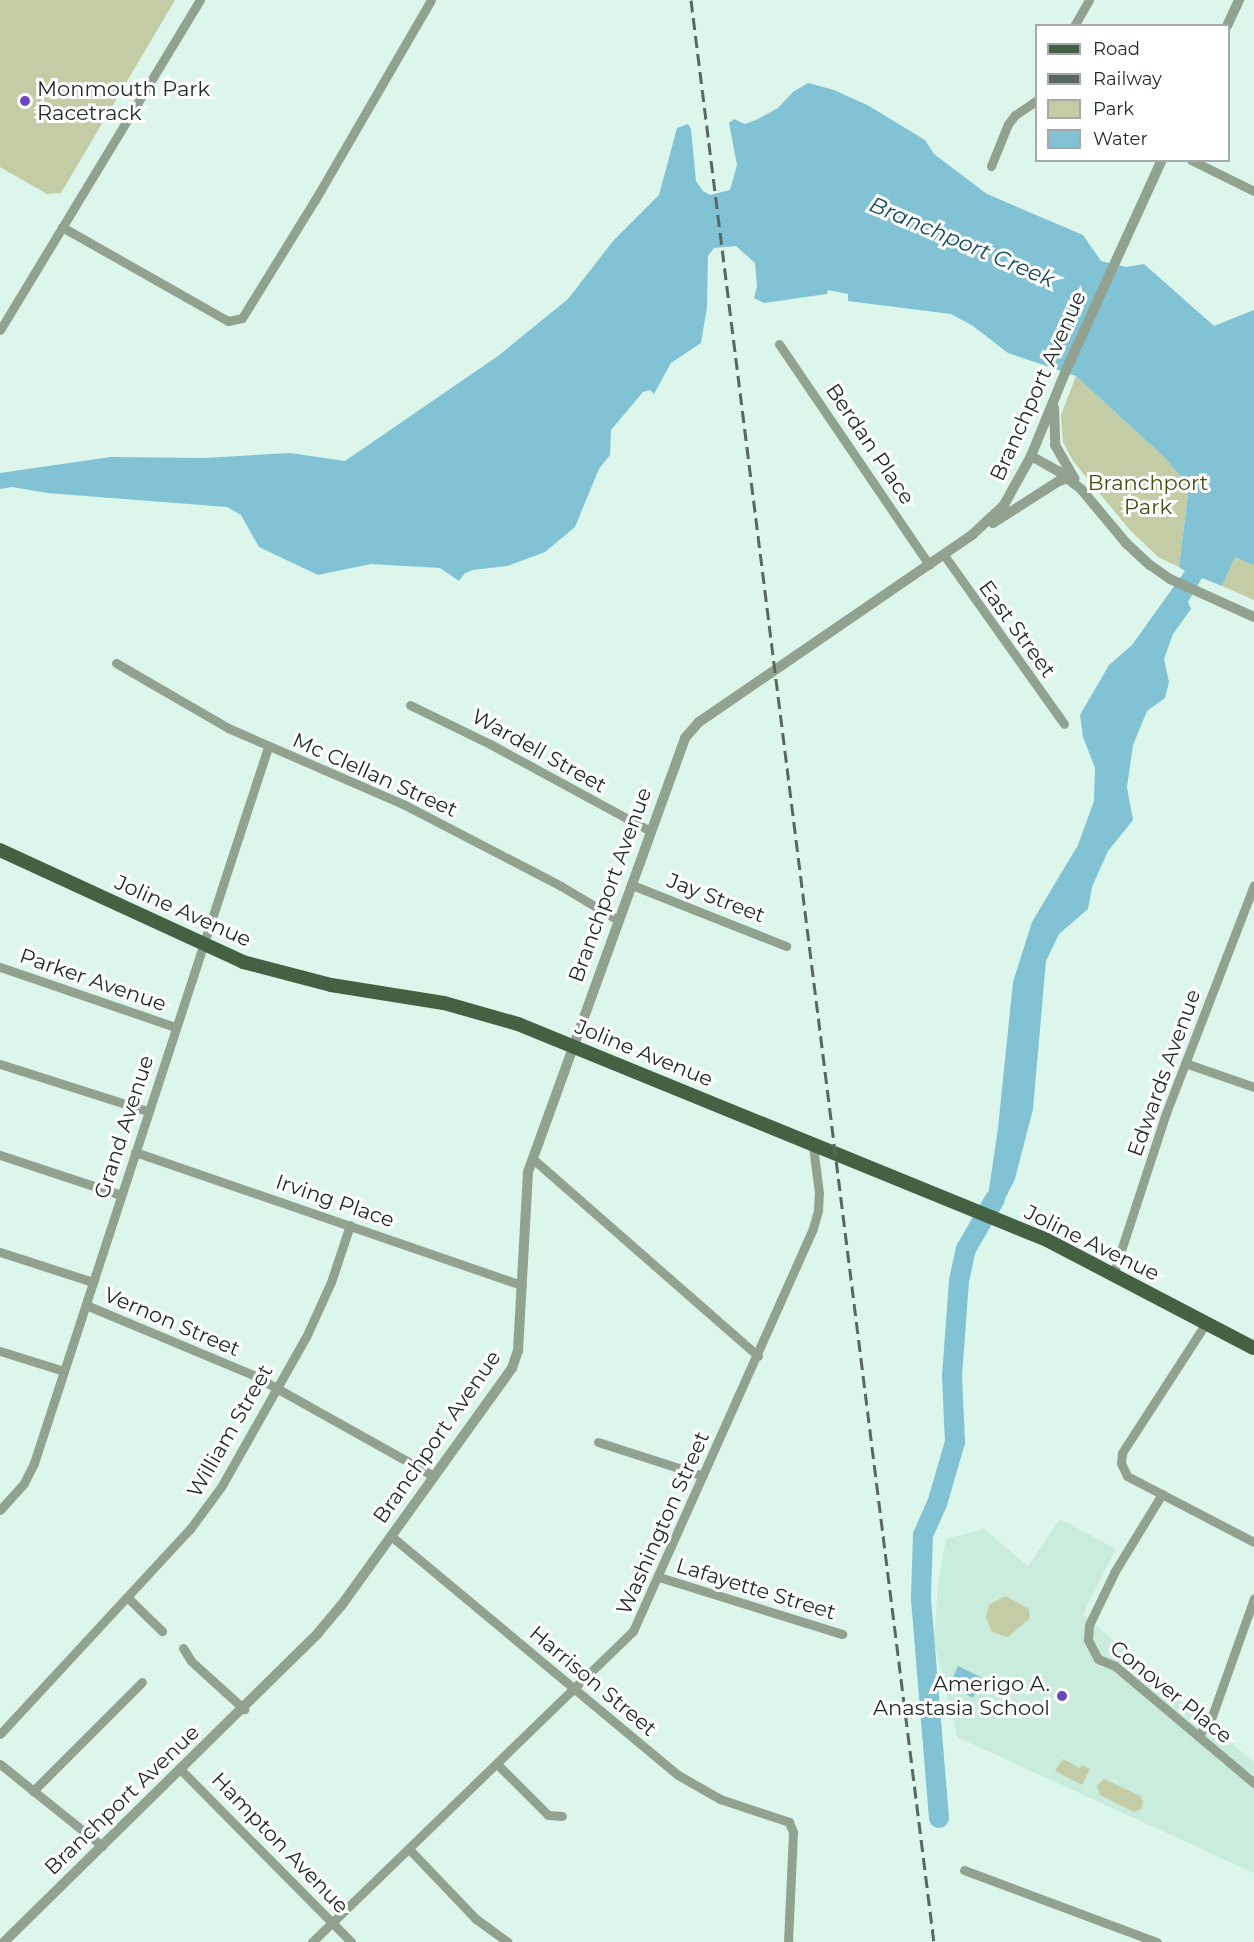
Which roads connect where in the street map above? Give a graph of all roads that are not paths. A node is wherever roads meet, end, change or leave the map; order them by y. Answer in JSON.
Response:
{"nodes":[{"id":1,"x":200,"y":0,"type":"edge"},
{"id":2,"x":431,"y":0,"type":"edge"},
{"id":3,"x":1089,"y":0,"type":"edge"},
{"id":4,"x":1239,"y":0,"type":"edge"},
{"id":5,"x":1075,"y":24,"type":"edge"},
{"id":6,"x":1228,"y":24,"type":"edge"},
{"id":7,"x":1035,"y":102,"type":"edge"},
{"id":8,"x":1161,"y":162,"type":"edge"},
{"id":9,"x":1195,"y":162,"type":"edge"},
{"id":10,"x":991,"y":166,"type":"dead end"},
{"id":11,"x":1254,"y":191,"type":"edge"},
{"id":12,"x":62,"y":227,"type":"junction"},
{"id":13,"x":0,"y":330,"type":"edge"},
{"id":14,"x":779,"y":344,"type":"dead end"},
{"id":15,"x":1056,"y":394,"type":"junction"},
{"id":16,"x":1031,"y":456,"type":"junction"},
{"id":17,"x":1069,"y":478,"type":"junction"},
{"id":18,"x":1090,"y":498,"type":"junction"},
{"id":19,"x":972,"y":535,"type":"junction"},
{"id":20,"x":944,"y":555,"type":"junction"},
{"id":21,"x":929,"y":565,"type":"junction"},
{"id":22,"x":1254,"y":617,"type":"edge"},
{"id":23,"x":116,"y":663,"type":"dead end"},
{"id":24,"x":410,"y":705,"type":"dead end"},
{"id":25,"x":1064,"y":724,"type":"dead end"},
{"id":26,"x":267,"y":747,"type":"junction"},
{"id":27,"x":650,"y":831,"type":"junction"},
{"id":28,"x":0,"y":850,"type":"edge"},
{"id":29,"x":632,"y":885,"type":"junction"},
{"id":30,"x":1254,"y":885,"type":"edge"},
{"id":31,"x":618,"y":920,"type":"junction"},
{"id":32,"x":203,"y":944,"type":"junction"},
{"id":33,"x":786,"y":946,"type":"dead end"},
{"id":34,"x":0,"y":967,"type":"edge"},
{"id":35,"x":175,"y":1027,"type":"junction"},
{"id":36,"x":571,"y":1046,"type":"junction"},
{"id":37,"x":1185,"y":1063,"type":"junction"},
{"id":38,"x":0,"y":1064,"type":"edge"},
{"id":39,"x":1254,"y":1087,"type":"edge"},
{"id":40,"x":147,"y":1111,"type":"junction"},
{"id":41,"x":813,"y":1146,"type":"junction"},
{"id":42,"x":135,"y":1152,"type":"junction"},
{"id":43,"x":0,"y":1155,"type":"edge"},
{"id":44,"x":533,"y":1159,"type":"junction"},
{"id":45,"x":121,"y":1195,"type":"junction"},
{"id":46,"x":350,"y":1225,"type":"junction"},
{"id":47,"x":0,"y":1252,"type":"edge"},
{"id":48,"x":1113,"y":1275,"type":"junction"},
{"id":49,"x":93,"y":1282,"type":"junction"},
{"id":50,"x":522,"y":1286,"type":"junction"},
{"id":51,"x":86,"y":1305,"type":"junction"},
{"id":52,"x":1206,"y":1323,"type":"junction"},
{"id":53,"x":1254,"y":1348,"type":"edge"},
{"id":54,"x":0,"y":1351,"type":"edge"},
{"id":55,"x":758,"y":1356,"type":"junction"},
{"id":56,"x":64,"y":1371,"type":"junction"},
{"id":57,"x":276,"y":1388,"type":"junction"},
{"id":58,"x":598,"y":1442,"type":"dead end"},
{"id":59,"x":434,"y":1476,"type":"junction"},
{"id":60,"x":703,"y":1476,"type":"junction"},
{"id":61,"x":1162,"y":1494,"type":"junction"},
{"id":62,"x":0,"y":1510,"type":"edge"},
{"id":63,"x":391,"y":1536,"type":"junction"},
{"id":64,"x":1254,"y":1542,"type":"edge"},
{"id":65,"x":659,"y":1577,"type":"junction"},
{"id":66,"x":127,"y":1597,"type":"junction"},
{"id":67,"x":1254,"y":1598,"type":"edge"},
{"id":68,"x":162,"y":1630,"type":"dead end"},
{"id":69,"x":842,"y":1634,"type":"dead end"},
{"id":70,"x":183,"y":1648,"type":"dead end"},
{"id":71,"x":142,"y":1682,"type":"dead end"},
{"id":72,"x":574,"y":1688,"type":"junction"},
{"id":73,"x":244,"y":1709,"type":"junction"},
{"id":74,"x":0,"y":1734,"type":"edge"},
{"id":75,"x":1198,"y":1736,"type":"junction"},
{"id":76,"x":0,"y":1764,"type":"edge"},
{"id":77,"x":497,"y":1764,"type":"junction"},
{"id":78,"x":182,"y":1770,"type":"junction"},
{"id":79,"x":1254,"y":1783,"type":"edge"},
{"id":80,"x":33,"y":1791,"type":"junction"},
{"id":81,"x":562,"y":1816,"type":"dead end"},
{"id":82,"x":102,"y":1846,"type":"junction"},
{"id":83,"x":409,"y":1849,"type":"junction"},
{"id":84,"x":964,"y":1870,"type":"dead end"},
{"id":85,"x":333,"y":1923,"type":"junction"},
{"id":86,"x":4,"y":1942,"type":"edge"},
{"id":87,"x":312,"y":1942,"type":"edge"},
{"id":88,"x":351,"y":1942,"type":"edge"},
{"id":89,"x":508,"y":1942,"type":"edge"},
{"id":90,"x":788,"y":1942,"type":"edge"},
{"id":91,"x":1157,"y":1942,"type":"edge"}],
"edges":[{"from":1,"to":12,"type":"street"},
{"from":2,"to":12,"type":"street"},
{"from":3,"to":5,"type":"street"},
{"from":4,"to":6,"type":"street"},
{"from":7,"to":10,"type":"street"},
{"from":8,"to":15,"type":"street","name":"Branchport Avenue"},
{"from":9,"to":11,"type":"street"},
{"from":12,"to":13,"type":"street"},
{"from":14,"to":21,"type":"street","name":"Berdan Place"},
{"from":15,"to":16,"type":"street","name":"Branchport Avenue"},
{"from":15,"to":18,"type":"street"},
{"from":16,"to":17,"type":"street"},
{"from":16,"to":19,"type":"street","name":"Branchport Avenue"},
{"from":17,"to":18,"type":"street"},
{"from":17,"to":19,"type":"street"},
{"from":18,"to":22,"type":"street"},
{"from":19,"to":20,"type":"street","name":"Branchport Avenue"},
{"from":20,"to":21,"type":"street","name":"Branchport Avenue"},
{"from":20,"to":25,"type":"street","name":"East Street"},
{"from":21,"to":27,"type":"street","name":"Branchport Avenue"},
{"from":23,"to":26,"type":"street","name":"Mc Clellan Street"},
{"from":24,"to":27,"type":"street","name":"Wardell Street"},
{"from":26,"to":31,"type":"street","name":"Mc Clellan Street"},
{"from":26,"to":32,"type":"street","name":"Grand Avenue"},
{"from":27,"to":29,"type":"street","name":"Branchport Avenue"},
{"from":28,"to":32,"type":"main road","name":"Joline Avenue"},
{"from":29,"to":31,"type":"street","name":"Branchport Avenue"},
{"from":29,"to":33,"type":"street","name":"Jay Street"},
{"from":30,"to":37,"type":"street","name":"Edwards Avenue"},
{"from":31,"to":36,"type":"street","name":"Branchport Avenue"},
{"from":32,"to":35,"type":"street","name":"Grand Avenue"},
{"from":32,"to":36,"type":"main road","name":"Joline Avenue"},
{"from":34,"to":35,"type":"street","name":"Parker Avenue"},
{"from":35,"to":40,"type":"street","name":"Grand Avenue"},
{"from":36,"to":41,"type":"main road","name":"Joline Avenue"},
{"from":36,"to":44,"type":"street","name":"Branchport Avenue"},
{"from":37,"to":39,"type":"street"},
{"from":37,"to":48,"type":"street","name":"Edwards Avenue"},
{"from":38,"to":40,"type":"street"},
{"from":40,"to":42,"type":"street","name":"Grand Avenue"},
{"from":41,"to":48,"type":"main road","name":"Joline Avenue"},
{"from":41,"to":55,"type":"street","name":"Washington Street"},
{"from":42,"to":45,"type":"street","name":"Grand Avenue"},
{"from":42,"to":46,"type":"street","name":"Irving Place"},
{"from":43,"to":45,"type":"street"},
{"from":44,"to":50,"type":"street","name":"Branchport Avenue"},
{"from":44,"to":55,"type":"street"},
{"from":45,"to":49,"type":"street","name":"Grand Avenue"},
{"from":46,"to":50,"type":"street","name":"Irving Place"},
{"from":46,"to":57,"type":"street","name":"William Street"},
{"from":47,"to":49,"type":"street"},
{"from":48,"to":52,"type":"main road","name":"Joline Avenue"},
{"from":49,"to":51,"type":"street","name":"Grand Avenue"},
{"from":50,"to":59,"type":"street","name":"Branchport Avenue"},
{"from":51,"to":56,"type":"street","name":"Grand Avenue"},
{"from":51,"to":57,"type":"street","name":"Vernon Street"},
{"from":52,"to":53,"type":"main road","name":"Joline Avenue"},
{"from":52,"to":61,"type":"street"},
{"from":54,"to":56,"type":"street"},
{"from":55,"to":60,"type":"street","name":"Washington Street"},
{"from":56,"to":62,"type":"street","name":"Grand Avenue"},
{"from":57,"to":59,"type":"street","name":"Vernon Street"},
{"from":57,"to":66,"type":"street","name":"William Street"},
{"from":58,"to":60,"type":"street"},
{"from":59,"to":63,"type":"street","name":"Branchport Avenue"},
{"from":60,"to":65,"type":"street","name":"Washington Street"},
{"from":61,"to":64,"type":"street"},
{"from":61,"to":75,"type":"street","name":"Conover Place"},
{"from":63,"to":72,"type":"street","name":"Harrison Street"},
{"from":63,"to":73,"type":"street","name":"Branchport Avenue"},
{"from":65,"to":69,"type":"street","name":"Lafayette Street"},
{"from":65,"to":72,"type":"street","name":"Washington Street"},
{"from":66,"to":68,"type":"street"},
{"from":66,"to":74,"type":"street","name":"William Street"},
{"from":67,"to":75,"type":"street"},
{"from":70,"to":73,"type":"street"},
{"from":71,"to":80,"type":"street"},
{"from":72,"to":77,"type":"street","name":"Washington Street"},
{"from":72,"to":90,"type":"street","name":"Harrison Street"},
{"from":73,"to":78,"type":"street","name":"Branchport Avenue"},
{"from":75,"to":79,"type":"street","name":"Conover Place"},
{"from":76,"to":80,"type":"street"},
{"from":77,"to":81,"type":"street"},
{"from":77,"to":83,"type":"street","name":"Washington Street"},
{"from":78,"to":82,"type":"street","name":"Branchport Avenue"},
{"from":78,"to":85,"type":"street","name":"Hampton Avenue"},
{"from":80,"to":82,"type":"street"},
{"from":82,"to":86,"type":"street","name":"Branchport Avenue"},
{"from":83,"to":85,"type":"street","name":"Washington Street"},
{"from":83,"to":89,"type":"street"},
{"from":84,"to":91,"type":"street"},
{"from":85,"to":87,"type":"street","name":"Washington Street"},
{"from":85,"to":88,"type":"street","name":"Hampton Avenue"}]}
